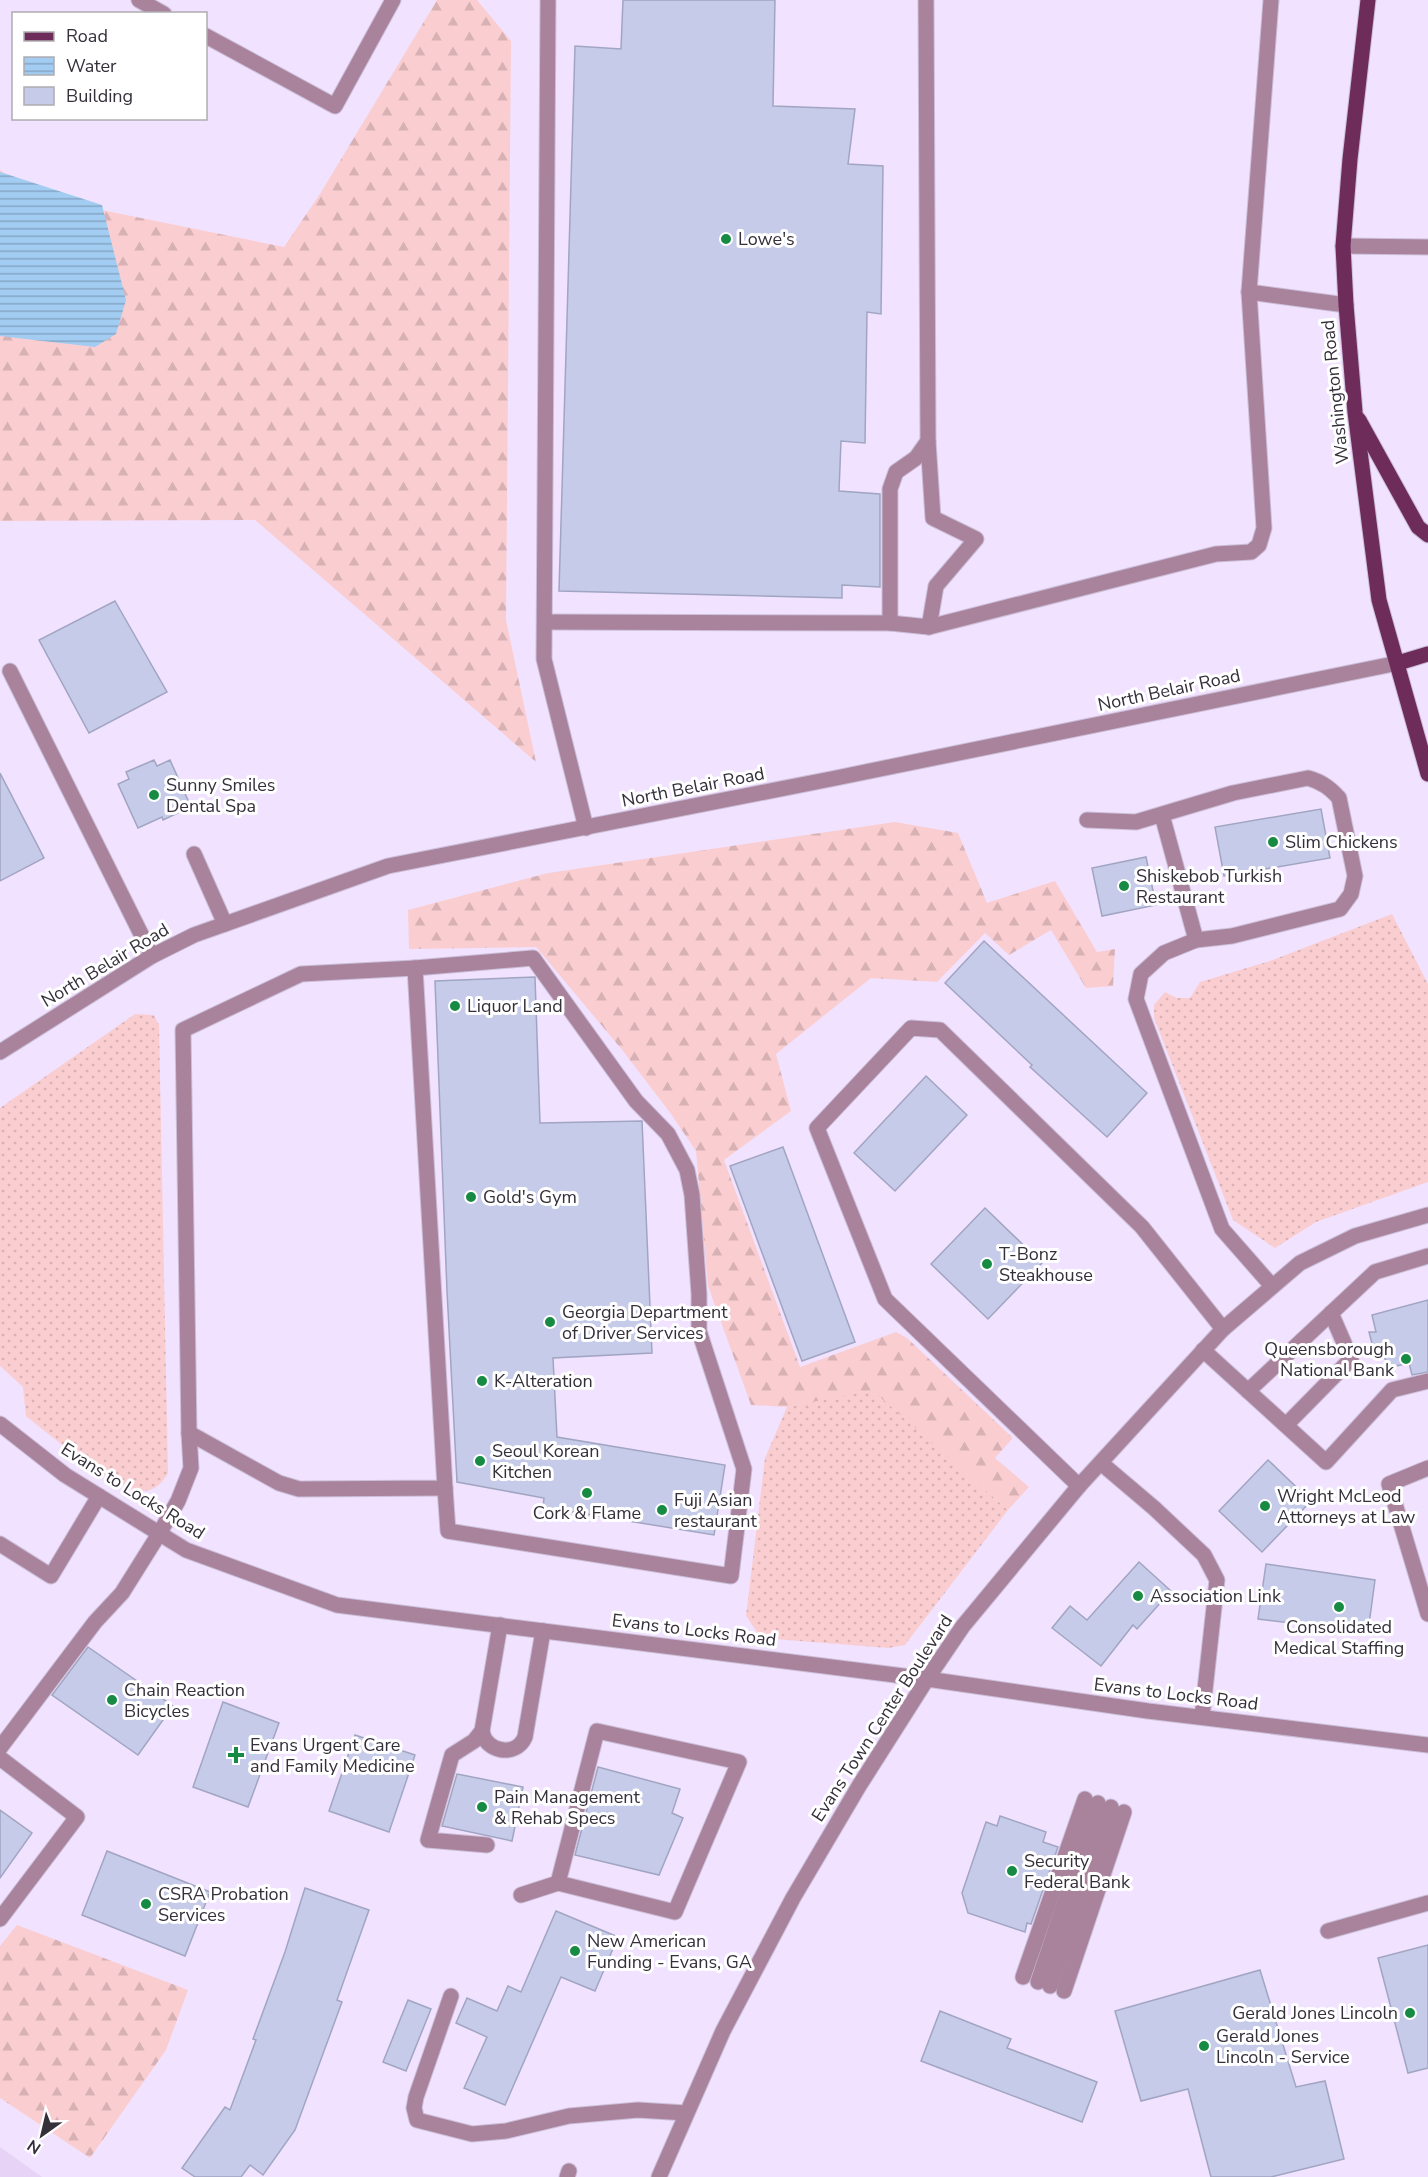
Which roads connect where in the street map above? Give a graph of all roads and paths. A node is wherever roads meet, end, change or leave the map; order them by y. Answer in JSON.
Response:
{"nodes":[{"id":1,"x":139,"y":0,"type":"edge"},
{"id":2,"x":393,"y":0,"type":"edge"},
{"id":3,"x":548,"y":0,"type":"edge"},
{"id":4,"x":926,"y":0,"type":"edge"},
{"id":5,"x":1271,"y":0,"type":"edge"},
{"id":6,"x":1368,"y":0,"type":"edge"},
{"id":7,"x":160,"y":12,"type":"edge"},
{"id":8,"x":207,"y":37,"type":"edge"},
{"id":9,"x":1343,"y":246,"type":"junction"},
{"id":10,"x":1428,"y":247,"type":"edge"},
{"id":11,"x":1249,"y":292,"type":"junction"},
{"id":12,"x":1346,"y":305,"type":"junction"},
{"id":13,"x":1355,"y":412,"type":"junction"},
{"id":14,"x":928,"y":441,"type":"junction"},
{"id":15,"x":1428,"y":535,"type":"edge"},
{"id":16,"x":545,"y":622,"type":"junction"},
{"id":17,"x":890,"y":623,"type":"junction"},
{"id":18,"x":929,"y":627,"type":"junction"},
{"id":19,"x":1428,"y":654,"type":"edge"},
{"id":20,"x":1398,"y":663,"type":"junction"},
{"id":21,"x":10,"y":671,"type":"dead end"},
{"id":22,"x":1428,"y":774,"type":"edge"},
{"id":23,"x":1162,"y":815,"type":"junction"},
{"id":24,"x":1087,"y":820,"type":"dead end"},
{"id":25,"x":586,"y":828,"type":"junction"},
{"id":26,"x":194,"y":854,"type":"dead end"},
{"id":27,"x":225,"y":924,"type":"junction"},
{"id":28,"x":1196,"y":940,"type":"junction"},
{"id":29,"x":152,"y":956,"type":"junction"},
{"id":30,"x":415,"y":968,"type":"junction"},
{"id":31,"x":0,"y":1052,"type":"edge"},
{"id":32,"x":1428,"y":1215,"type":"edge"},
{"id":33,"x":1428,"y":1256,"type":"edge"},
{"id":34,"x":1272,"y":1286,"type":"junction"},
{"id":35,"x":1331,"y":1313,"type":"junction"},
{"id":36,"x":1223,"y":1329,"type":"junction"},
{"id":37,"x":1203,"y":1350,"type":"junction"},
{"id":38,"x":1428,"y":1381,"type":"edge"},
{"id":39,"x":1248,"y":1390,"type":"junction"},
{"id":40,"x":0,"y":1424,"type":"edge"},
{"id":41,"x":1286,"y":1425,"type":"junction"},
{"id":42,"x":189,"y":1433,"type":"junction"},
{"id":43,"x":1101,"y":1463,"type":"junction"},
{"id":44,"x":1428,"y":1468,"type":"edge"},
{"id":45,"x":1079,"y":1486,"type":"junction"},
{"id":46,"x":445,"y":1488,"type":"junction"},
{"id":47,"x":99,"y":1496,"type":"junction"},
{"id":48,"x":159,"y":1534,"type":"junction"},
{"id":49,"x":0,"y":1544,"type":"edge"},
{"id":50,"x":1428,"y":1614,"type":"edge"},
{"id":51,"x":500,"y":1625,"type":"junction"},
{"id":52,"x":543,"y":1631,"type":"junction"},
{"id":53,"x":927,"y":1679,"type":"junction"},
{"id":54,"x":1202,"y":1717,"type":"junction"},
{"id":55,"x":483,"y":1731,"type":"junction"},
{"id":56,"x":1428,"y":1745,"type":"edge"},
{"id":57,"x":0,"y":1748,"type":"edge"},
{"id":58,"x":0,"y":1758,"type":"edge"},
{"id":59,"x":1104,"y":1805,"type":"joint"},
{"id":60,"x":487,"y":1845,"type":"dead end"},
{"id":61,"x":558,"y":1883,"type":"junction"},
{"id":62,"x":521,"y":1895,"type":"dead end"},
{"id":63,"x":1428,"y":1903,"type":"edge"},
{"id":64,"x":0,"y":1919,"type":"edge"},
{"id":65,"x":1328,"y":1931,"type":"dead end"},
{"id":66,"x":451,"y":1996,"type":"dead end"},
{"id":67,"x":686,"y":2113,"type":"junction"},
{"id":68,"x":659,"y":2177,"type":"edge"}],
"edges":[{"from":1,"to":7,"type":"street"},
{"from":2,"to":8,"type":"street"},
{"from":3,"to":16,"type":"street"},
{"from":4,"to":14,"type":"street"},
{"from":5,"to":11,"type":"street"},
{"from":6,"to":9,"type":"main road","name":"Washington Road"},
{"from":9,"to":10,"type":"street"},
{"from":9,"to":12,"type":"main road","name":"Washington Road"},
{"from":11,"to":12,"type":"street"},
{"from":11,"to":18,"type":"street"},
{"from":12,"to":13,"type":"main road","name":"Washington Road"},
{"from":13,"to":15,"type":"main road"},
{"from":13,"to":20,"type":"main road","name":"Washington Road"},
{"from":14,"to":17,"type":"street"},
{"from":14,"to":18,"type":"street"},
{"from":16,"to":17,"type":"street"},
{"from":16,"to":25,"type":"street"},
{"from":17,"to":18,"type":"street"},
{"from":19,"to":20,"type":"main road","name":"North Belair Road"},
{"from":20,"to":22,"type":"main road","name":"Washington Road"},
{"from":20,"to":25,"type":"street","name":"North Belair Road"},
{"from":21,"to":29,"type":"street"},
{"from":23,"to":24,"type":"street"},
{"from":23,"to":28,"type":"street"},
{"from":23,"to":28,"type":"street"},
{"from":25,"to":27,"type":"street","name":"North Belair Road"},
{"from":26,"to":27,"type":"street"},
{"from":27,"to":29,"type":"street","name":"North Belair Road"},
{"from":28,"to":34,"type":"street"},
{"from":29,"to":31,"type":"street","name":"North Belair Road"},
{"from":30,"to":42,"type":"street"},
{"from":30,"to":46,"type":"street"},
{"from":30,"to":46,"type":"street"},
{"from":32,"to":34,"type":"street","name":"Evans Town Center Boulevard"},
{"from":33,"to":35,"type":"street"},
{"from":34,"to":36,"type":"street","name":"Evans Town Center Boulevard"},
{"from":35,"to":39,"type":"street"},
{"from":35,"to":41,"type":"street"},
{"from":36,"to":37,"type":"street","name":"Evans Town Center Boulevard"},
{"from":36,"to":45,"type":"street"},
{"from":37,"to":39,"type":"street"},
{"from":37,"to":43,"type":"street","name":"Evans Town Center Boulevard"},
{"from":38,"to":41,"type":"street"},
{"from":39,"to":41,"type":"street"},
{"from":40,"to":47,"type":"street","name":"Evans to Locks Road"},
{"from":42,"to":46,"type":"street"},
{"from":42,"to":48,"type":"street"},
{"from":43,"to":45,"type":"street","name":"Evans Town Center Boulevard"},
{"from":43,"to":54,"type":"street"},
{"from":44,"to":50,"type":"street"},
{"from":45,"to":53,"type":"street","name":"Evans Town Center Boulevard"},
{"from":47,"to":48,"type":"street","name":"Evans to Locks Road"},
{"from":47,"to":49,"type":"street"},
{"from":48,"to":51,"type":"street","name":"Evans to Locks Road"},
{"from":48,"to":57,"type":"street"},
{"from":51,"to":52,"type":"street","name":"Evans to Locks Road"},
{"from":51,"to":55,"type":"street"},
{"from":52,"to":53,"type":"street","name":"Evans to Locks Road"},
{"from":52,"to":55,"type":"street"},
{"from":53,"to":54,"type":"street","name":"Evans to Locks Road"},
{"from":53,"to":67,"type":"street","name":"Evans Town Center Boulevard"},
{"from":54,"to":56,"type":"street","name":"Evans to Locks Road"},
{"from":55,"to":60,"type":"street"},
{"from":58,"to":64,"type":"street"},
{"from":59,"to":59,"type":"street"},
{"from":61,"to":61,"type":"street"},
{"from":61,"to":62,"type":"street"},
{"from":63,"to":65,"type":"street"},
{"from":66,"to":67,"type":"street"},
{"from":67,"to":68,"type":"street","name":"Evans Town Center Boulevard"}]}
